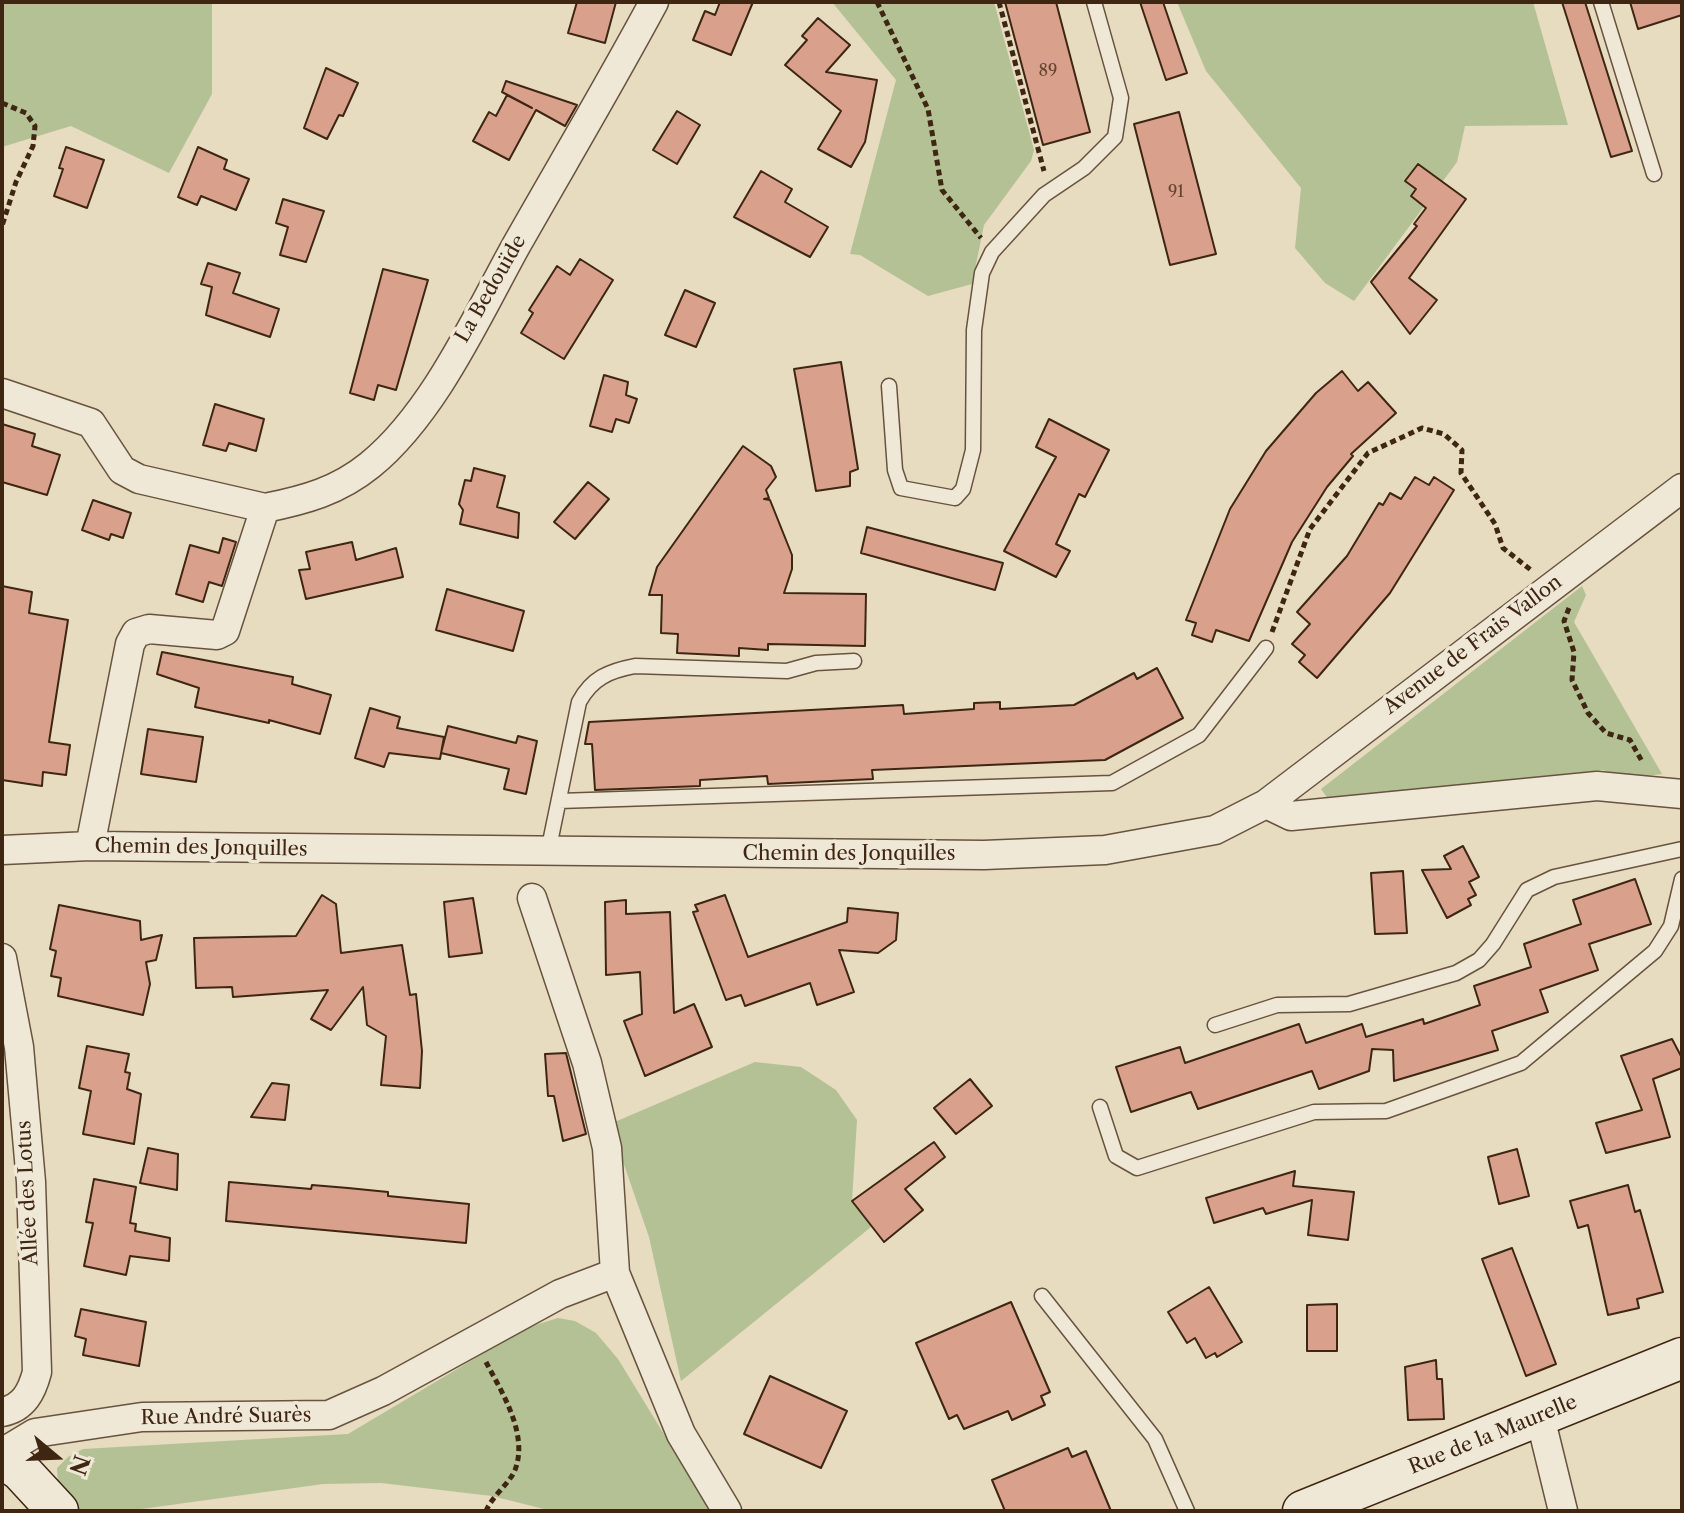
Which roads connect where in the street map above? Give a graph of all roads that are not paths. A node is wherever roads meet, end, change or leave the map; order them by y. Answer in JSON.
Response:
{"nodes":[{"id":1,"x":654,"y":2,"type":"edge"},
{"id":2,"x":1094,"y":2,"type":"edge"},
{"id":3,"x":1601,"y":2,"type":"edge"},
{"id":4,"x":1654,"y":174,"type":"dead end"},
{"id":5,"x":889,"y":386,"type":"dead end"},
{"id":6,"x":2,"y":393,"type":"edge"},
{"id":7,"x":1682,"y":488,"type":"edge"},
{"id":8,"x":265,"y":508,"type":"junction"},
{"id":9,"x":1266,"y":648,"type":"road end"},
{"id":10,"x":854,"y":661,"type":"dead end"},
{"id":11,"x":1681,"y":791,"type":"edge"},
{"id":12,"x":559,"y":801,"type":"junction"},
{"id":13,"x":1266,"y":804,"type":"junction"},
{"id":14,"x":90,"y":846,"type":"junction"},
{"id":15,"x":1682,"y":849,"type":"edge"},
{"id":16,"x":2,"y":850,"type":"edge"},
{"id":17,"x":548,"y":852,"type":"junction"},
{"id":18,"x":1682,"y":879,"type":"edge"},
{"id":19,"x":532,"y":898,"type":"dead end"},
{"id":20,"x":2,"y":958,"type":"edge"},
{"id":21,"x":1215,"y":1025,"type":"dead end"},
{"id":22,"x":1100,"y":1107,"type":"dead end"},
{"id":23,"x":615,"y":1273,"type":"junction"},
{"id":24,"x":1042,"y":1296,"type":"dead end"},
{"id":25,"x":1682,"y":1358,"type":"edge"},
{"id":26,"x":2,"y":1412,"type":"edge"},
{"id":27,"x":1540,"y":1417,"type":"junction"},
{"id":28,"x":2,"y":1455,"type":"edge"},
{"id":29,"x":41,"y":1502,"type":"edge"},
{"id":30,"x":727,"y":1511,"type":"edge"},
{"id":31,"x":1187,"y":1511,"type":"edge"},
{"id":32,"x":1303,"y":1511,"type":"edge"},
{"id":33,"x":1563,"y":1511,"type":"edge"}],
"edges":[{"from":1,"to":8,"type":"street","name":"La Bedouïde"},
{"from":2,"to":5,"type":"lane"},
{"from":3,"to":4,"type":"lane"},
{"from":6,"to":8,"type":"street","name":"La Bedouïde"},
{"from":7,"to":13,"type":"street","name":"Avenue de Frais Vallon"},
{"from":8,"to":14,"type":"street"},
{"from":9,"to":12,"type":"lane"},
{"from":10,"to":12,"type":"lane"},
{"from":11,"to":13,"type":"street"},
{"from":12,"to":17,"type":"lane"},
{"from":13,"to":17,"type":"street","name":"Chemin des Jonquilles"},
{"from":14,"to":16,"type":"street","name":"Chemin des Jonquilles"},
{"from":14,"to":17,"type":"street","name":"Chemin des Jonquilles"},
{"from":15,"to":21,"type":"lane"},
{"from":18,"to":22,"type":"lane"},
{"from":19,"to":23,"type":"street"},
{"from":20,"to":26,"type":"street","name":"Allée des Lotus"},
{"from":23,"to":28,"type":"street","name":"Rue André Suarès"},
{"from":23,"to":30,"type":"street"},
{"from":24,"to":31,"type":"lane"},
{"from":25,"to":27,"type":"street","name":"Rue de la Maurelle"},
{"from":27,"to":32,"type":"street","name":"Rue de la Maurelle"},
{"from":27,"to":33,"type":"street"},
{"from":28,"to":29,"type":"street"}]}
